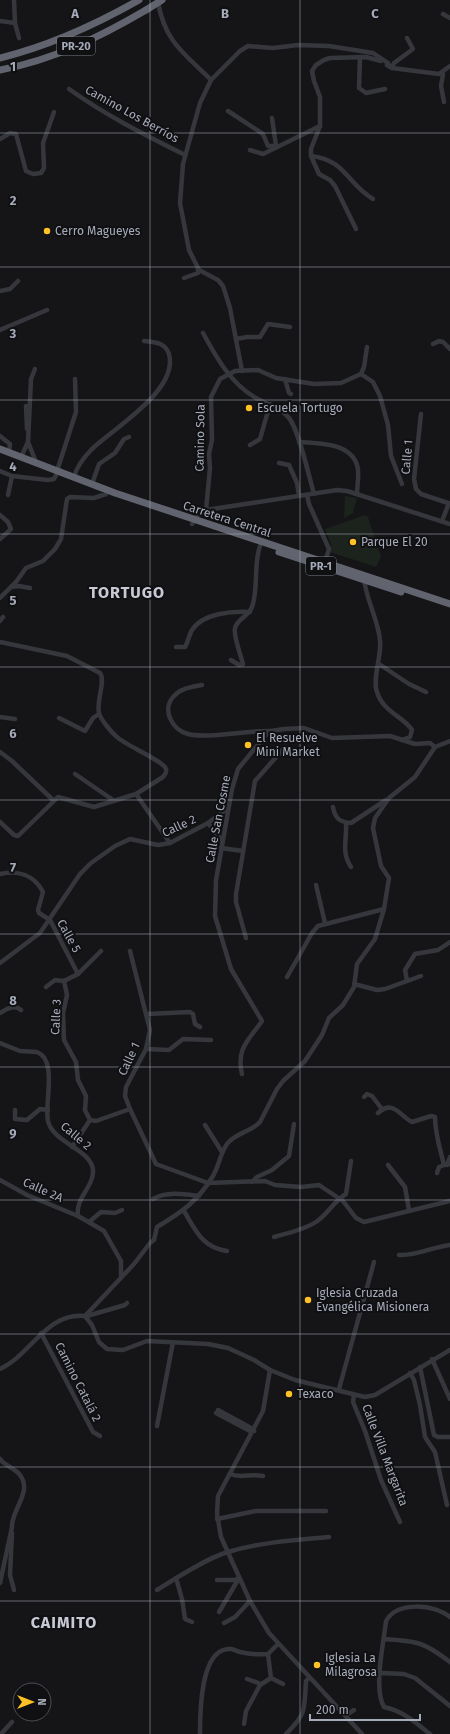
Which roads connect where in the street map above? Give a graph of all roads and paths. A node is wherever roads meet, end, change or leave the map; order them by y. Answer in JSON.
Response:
{"nodes":[{"id":1,"x":14,"y":0,"type":"edge"},
{"id":2,"x":139,"y":0,"type":"edge"},
{"id":3,"x":158,"y":0,"type":"edge"},
{"id":4,"x":162,"y":0,"type":"edge"},
{"id":5,"x":443,"y":14,"type":"dead end"},
{"id":6,"x":450,"y":18,"type":"edge"},
{"id":7,"x":0,"y":21,"type":"edge"},
{"id":8,"x":15,"y":23,"type":"junction"},
{"id":9,"x":19,"y":38,"type":"dead end"},
{"id":10,"x":407,"y":38,"type":"dead end"},
{"id":11,"x":360,"y":57,"type":"junction"},
{"id":12,"x":0,"y":58,"type":"edge"},
{"id":13,"x":450,"y":66,"type":"edge"},
{"id":14,"x":391,"y":67,"type":"junction"},
{"id":15,"x":0,"y":70,"type":"edge"},
{"id":16,"x":441,"y":73,"type":"junction"},
{"id":17,"x":211,"y":80,"type":"junction"},
{"id":18,"x":69,"y":89,"type":"dead end"},
{"id":19,"x":385,"y":89,"type":"dead end"},
{"id":20,"x":444,"y":102,"type":"dead end"},
{"id":21,"x":228,"y":111,"type":"dead end"},
{"id":22,"x":54,"y":112,"type":"dead end"},
{"id":23,"x":272,"y":118,"type":"dead end"},
{"id":24,"x":320,"y":126,"type":"junction"},
{"id":25,"x":0,"y":139,"type":"edge"},
{"id":26,"x":278,"y":146,"type":"junction"},
{"id":27,"x":250,"y":150,"type":"dead end"},
{"id":28,"x":185,"y":155,"type":"junction"},
{"id":29,"x":311,"y":156,"type":"junction"},
{"id":30,"x":374,"y":199,"type":"dead end"},
{"id":31,"x":356,"y":229,"type":"dead end"},
{"id":32,"x":198,"y":268,"type":"junction"},
{"id":33,"x":184,"y":278,"type":"dead end"},
{"id":34,"x":18,"y":281,"type":"dead end"},
{"id":35,"x":0,"y":291,"type":"edge"},
{"id":36,"x":47,"y":310,"type":"dead end"},
{"id":37,"x":290,"y":327,"type":"dead end"},
{"id":38,"x":0,"y":330,"type":"edge"},
{"id":39,"x":203,"y":332,"type":"dead end"},
{"id":40,"x":236,"y":339,"type":"junction"},
{"id":41,"x":144,"y":341,"type":"dead end"},
{"id":42,"x":433,"y":344,"type":"dead end"},
{"id":43,"x":367,"y":347,"type":"dead end"},
{"id":44,"x":450,"y":349,"type":"edge"},
{"id":45,"x":35,"y":369,"type":"dead end"},
{"id":46,"x":242,"y":371,"type":"junction"},
{"id":47,"x":229,"y":373,"type":"junction"},
{"id":48,"x":361,"y":374,"type":"junction"},
{"id":49,"x":75,"y":379,"type":"dead end"},
{"id":50,"x":285,"y":379,"type":"junction"},
{"id":51,"x":291,"y":394,"type":"dead end"},
{"id":52,"x":270,"y":404,"type":"junction"},
{"id":53,"x":26,"y":406,"type":"dead end"},
{"id":54,"x":421,"y":414,"type":"dead end"},
{"id":55,"x":0,"y":436,"type":"edge"},
{"id":56,"x":129,"y":436,"type":"dead end"},
{"id":57,"x":28,"y":442,"type":"junction"},
{"id":58,"x":299,"y":442,"type":"junction"},
{"id":59,"x":250,"y":445,"type":"dead end"},
{"id":60,"x":0,"y":448,"type":"edge"},
{"id":61,"x":9,"y":452,"type":"junction"},
{"id":62,"x":0,"y":454,"type":"edge"},
{"id":63,"x":21,"y":457,"type":"junction"},
{"id":64,"x":36,"y":463,"type":"junction"},
{"id":65,"x":279,"y":463,"type":"dead end"},
{"id":66,"x":0,"y":471,"type":"edge"},
{"id":67,"x":57,"y":473,"type":"junction"},
{"id":68,"x":12,"y":476,"type":"junction"},
{"id":69,"x":74,"y":477,"type":"junction"},
{"id":70,"x":92,"y":484,"type":"junction"},
{"id":71,"x":402,"y":484,"type":"dead end"},
{"id":72,"x":107,"y":492,"type":"junction"},
{"id":73,"x":314,"y":494,"type":"junction"},
{"id":74,"x":357,"y":494,"type":"junction"},
{"id":75,"x":8,"y":495,"type":"dead end"},
{"id":76,"x":307,"y":495,"type":"junction"},
{"id":77,"x":299,"y":496,"type":"junction"},
{"id":78,"x":449,"y":503,"type":"edge"},
{"id":79,"x":206,"y":510,"type":"junction"},
{"id":80,"x":0,"y":515,"type":"edge"},
{"id":81,"x":442,"y":521,"type":"junction"},
{"id":82,"x":193,"y":522,"type":"junction"},
{"id":83,"x":450,"y":524,"type":"edge"},
{"id":84,"x":0,"y":539,"type":"edge"},
{"id":85,"x":260,"y":546,"type":"junction"},
{"id":86,"x":325,"y":562,"type":"junction"},
{"id":87,"x":364,"y":577,"type":"junction"},
{"id":88,"x":11,"y":587,"type":"junction"},
{"id":89,"x":30,"y":588,"type":"dead end"},
{"id":90,"x":0,"y":598,"type":"edge"},
{"id":91,"x":450,"y":604,"type":"edge"},
{"id":92,"x":450,"y":609,"type":"edge"},
{"id":93,"x":250,"y":612,"type":"junction"},
{"id":94,"x":0,"y":642,"type":"edge"},
{"id":95,"x":176,"y":647,"type":"dead end"},
{"id":96,"x":231,"y":660,"type":"dead end"},
{"id":97,"x":379,"y":664,"type":"junction"},
{"id":98,"x":202,"y":685,"type":"dead end"},
{"id":99,"x":426,"y":692,"type":"dead end"},
{"id":100,"x":99,"y":714,"type":"junction"},
{"id":101,"x":0,"y":717,"type":"edge"},
{"id":102,"x":58,"y":718,"type":"dead end"},
{"id":103,"x":15,"y":719,"type":"dead end"},
{"id":104,"x":271,"y":731,"type":"junction"},
{"id":105,"x":402,"y":740,"type":"junction"},
{"id":106,"x":450,"y":741,"type":"edge"},
{"id":107,"x":435,"y":747,"type":"junction"},
{"id":108,"x":0,"y":752,"type":"edge"},
{"id":109,"x":295,"y":756,"type":"dead end"},
{"id":110,"x":75,"y":774,"type":"dead end"},
{"id":111,"x":136,"y":794,"type":"junction"},
{"id":112,"x":390,"y":798,"type":"junction"},
{"id":113,"x":53,"y":800,"type":"junction"},
{"id":114,"x":112,"y":800,"type":"junction"},
{"id":115,"x":333,"y":807,"type":"dead end"},
{"id":116,"x":228,"y":808,"type":"junction"},
{"id":117,"x":0,"y":822,"type":"edge"},
{"id":118,"x":346,"y":822,"type":"junction"},
{"id":119,"x":208,"y":823,"type":"junction"},
{"id":120,"x":222,"y":841,"type":"junction"},
{"id":121,"x":170,"y":843,"type":"junction"},
{"id":122,"x":221,"y":848,"type":"junction"},
{"id":123,"x":243,"y":851,"type":"junction"},
{"id":124,"x":351,"y":867,"type":"dead end"},
{"id":125,"x":0,"y":874,"type":"edge"},
{"id":126,"x":316,"y":885,"type":"dead end"},
{"id":127,"x":384,"y":909,"type":"junction"},
{"id":128,"x":50,"y":920,"type":"junction"},
{"id":129,"x":326,"y":923,"type":"junction"},
{"id":130,"x":246,"y":938,"type":"dead end"},
{"id":131,"x":450,"y":942,"type":"edge"},
{"id":132,"x":101,"y":951,"type":"dead end"},
{"id":133,"x":130,"y":951,"type":"dead end"},
{"id":134,"x":0,"y":963,"type":"edge"},
{"id":135,"x":78,"y":974,"type":"junction"},
{"id":136,"x":421,"y":976,"type":"dead end"},
{"id":137,"x":287,"y":977,"type":"dead end"},
{"id":138,"x":64,"y":981,"type":"junction"},
{"id":139,"x":407,"y":981,"type":"junction"},
{"id":140,"x":354,"y":984,"type":"junction"},
{"id":141,"x":46,"y":987,"type":"dead end"},
{"id":142,"x":21,"y":1010,"type":"dead end"},
{"id":143,"x":0,"y":1013,"type":"edge"},
{"id":144,"x":147,"y":1014,"type":"junction"},
{"id":145,"x":200,"y":1027,"type":"dead end"},
{"id":146,"x":211,"y":1040,"type":"dead end"},
{"id":147,"x":0,"y":1043,"type":"edge"},
{"id":148,"x":146,"y":1049,"type":"junction"},
{"id":149,"x":242,"y":1074,"type":"dead end"},
{"id":150,"x":364,"y":1097,"type":"dead end"},
{"id":151,"x":15,"y":1110,"type":"dead end"},
{"id":152,"x":48,"y":1110,"type":"junction"},
{"id":153,"x":130,"y":1110,"type":"junction"},
{"id":154,"x":90,"y":1120,"type":"junction"},
{"id":155,"x":205,"y":1124,"type":"dead end"},
{"id":156,"x":294,"y":1124,"type":"dead end"},
{"id":157,"x":72,"y":1147,"type":"junction"},
{"id":158,"x":222,"y":1152,"type":"junction"},
{"id":159,"x":450,"y":1157,"type":"edge"},
{"id":160,"x":351,"y":1161,"type":"dead end"},
{"id":161,"x":388,"y":1165,"type":"dead end"},
{"id":162,"x":447,"y":1165,"type":"edge"},
{"id":163,"x":436,"y":1173,"type":"dead end"},
{"id":164,"x":0,"y":1180,"type":"edge"},
{"id":165,"x":252,"y":1182,"type":"junction"},
{"id":166,"x":208,"y":1183,"type":"junction"},
{"id":167,"x":199,"y":1196,"type":"junction"},
{"id":168,"x":339,"y":1198,"type":"junction"},
{"id":169,"x":153,"y":1199,"type":"dead end"},
{"id":170,"x":450,"y":1201,"type":"edge"},
{"id":171,"x":122,"y":1210,"type":"dead end"},
{"id":172,"x":409,"y":1210,"type":"junction"},
{"id":173,"x":184,"y":1211,"type":"junction"},
{"id":174,"x":78,"y":1216,"type":"junction"},
{"id":175,"x":89,"y":1222,"type":"junction"},
{"id":176,"x":274,"y":1237,"type":"dead end"},
{"id":177,"x":450,"y":1245,"type":"edge"},
{"id":178,"x":227,"y":1251,"type":"dead end"},
{"id":179,"x":399,"y":1255,"type":"dead end"},
{"id":180,"x":374,"y":1262,"type":"dead end"},
{"id":181,"x":119,"y":1280,"type":"junction"},
{"id":182,"x":127,"y":1303,"type":"dead end"},
{"id":183,"x":85,"y":1316,"type":"junction"},
{"id":184,"x":41,"y":1333,"type":"junction"},
{"id":185,"x":173,"y":1342,"type":"junction"},
{"id":186,"x":450,"y":1350,"type":"edge"},
{"id":187,"x":432,"y":1359,"type":"junction"},
{"id":188,"x":420,"y":1367,"type":"junction"},
{"id":189,"x":0,"y":1369,"type":"edge"},
{"id":190,"x":270,"y":1370,"type":"junction"},
{"id":191,"x":410,"y":1373,"type":"junction"},
{"id":192,"x":339,"y":1389,"type":"junction"},
{"id":193,"x":354,"y":1395,"type":"junction"},
{"id":194,"x":450,"y":1398,"type":"edge"},
{"id":195,"x":217,"y":1412,"type":"dead end"},
{"id":196,"x":157,"y":1426,"type":"dead end"},
{"id":197,"x":254,"y":1431,"type":"junction"},
{"id":198,"x":100,"y":1436,"type":"dead end"},
{"id":199,"x":450,"y":1436,"type":"edge"},
{"id":200,"x":0,"y":1459,"type":"edge"},
{"id":201,"x":230,"y":1474,"type":"junction"},
{"id":202,"x":263,"y":1476,"type":"dead end"},
{"id":203,"x":447,"y":1505,"type":"dead end"},
{"id":204,"x":326,"y":1511,"type":"dead end"},
{"id":205,"x":217,"y":1519,"type":"junction"},
{"id":206,"x":400,"y":1522,"type":"dead end"},
{"id":207,"x":12,"y":1527,"type":"junction"},
{"id":208,"x":329,"y":1537,"type":"dead end"},
{"id":209,"x":227,"y":1552,"type":"junction"},
{"id":210,"x":176,"y":1578,"type":"junction"},
{"id":211,"x":238,"y":1578,"type":"junction"},
{"id":212,"x":217,"y":1580,"type":"dead end"},
{"id":213,"x":0,"y":1583,"type":"edge"},
{"id":214,"x":14,"y":1590,"type":"dead end"},
{"id":215,"x":157,"y":1590,"type":"dead end"},
{"id":216,"x":250,"y":1601,"type":"junction"},
{"id":217,"x":219,"y":1612,"type":"dead end"},
{"id":218,"x":450,"y":1617,"type":"edge"},
{"id":219,"x":192,"y":1622,"type":"dead end"},
{"id":220,"x":224,"y":1623,"type":"dead end"},
{"id":221,"x":384,"y":1639,"type":"junction"},
{"id":222,"x":278,"y":1644,"type":"junction"},
{"id":223,"x":268,"y":1654,"type":"junction"},
{"id":224,"x":450,"y":1662,"type":"edge"},
{"id":225,"x":381,"y":1673,"type":"junction"},
{"id":226,"x":247,"y":1678,"type":"dead end"},
{"id":227,"x":270,"y":1678,"type":"junction"},
{"id":228,"x":309,"y":1678,"type":"junction"},
{"id":229,"x":261,"y":1684,"type":"junction"},
{"id":230,"x":283,"y":1684,"type":"dead end"},
{"id":231,"x":450,"y":1706,"type":"edge"},
{"id":232,"x":354,"y":1710,"type":"dead end"},
{"id":233,"x":346,"y":1715,"type":"junction"},
{"id":234,"x":12,"y":1722,"type":"dead end"},
{"id":235,"x":244,"y":1724,"type":"dead end"},
{"id":236,"x":1,"y":1734,"type":"edge"},
{"id":237,"x":200,"y":1734,"type":"edge"},
{"id":238,"x":286,"y":1734,"type":"edge"},
{"id":239,"x":362,"y":1734,"type":"edge"},
{"id":240,"x":430,"y":1734,"type":"edge"}],
"edges":[{"from":1,"to":8,"type":"street"},
{"from":2,"to":12,"type":"highway","number":"PR-20"},
{"from":3,"to":17,"type":"street"},
{"from":4,"to":15,"type":"highway","number":"PR-20","bridge":true},
{"from":5,"to":6,"type":"street"},
{"from":7,"to":8,"type":"street"},
{"from":8,"to":9,"type":"street"},
{"from":10,"to":14,"type":"street"},
{"from":11,"to":14,"type":"street"},
{"from":11,"to":19,"type":"street"},
{"from":11,"to":24,"type":"street"},
{"from":13,"to":16,"type":"street"},
{"from":14,"to":16,"type":"street"},
{"from":14,"to":17,"type":"street"},
{"from":16,"to":20,"type":"street"},
{"from":17,"to":28,"type":"street"},
{"from":18,"to":28,"type":"street","name":"Camino Los Berríos"},
{"from":21,"to":26,"type":"street"},
{"from":22,"to":25,"type":"street"},
{"from":23,"to":26,"type":"street"},
{"from":24,"to":26,"type":"street"},
{"from":24,"to":29,"type":"street"},
{"from":26,"to":27,"type":"street"},
{"from":28,"to":32,"type":"street"},
{"from":29,"to":30,"type":"street"},
{"from":29,"to":31,"type":"street"},
{"from":32,"to":33,"type":"street"},
{"from":32,"to":40,"type":"street"},
{"from":34,"to":35,"type":"street"},
{"from":36,"to":38,"type":"street"},
{"from":37,"to":40,"type":"street"},
{"from":39,"to":47,"type":"street"},
{"from":40,"to":46,"type":"street"},
{"from":41,"to":69,"type":"street"},
{"from":42,"to":44,"type":"street"},
{"from":43,"to":48,"type":"street"},
{"from":45,"to":57,"type":"street"},
{"from":46,"to":47,"type":"street"},
{"from":46,"to":50,"type":"street"},
{"from":47,"to":52,"type":"street"},
{"from":47,"to":79,"type":"street","name":"Camino Sola"},
{"from":48,"to":50,"type":"street"},
{"from":48,"to":71,"type":"street"},
{"from":49,"to":67,"type":"street"},
{"from":50,"to":51,"type":"street"},
{"from":52,"to":58,"type":"street"},
{"from":52,"to":59,"type":"street"},
{"from":53,"to":57,"type":"street"},
{"from":54,"to":78,"type":"street","name":"Calle 1"},
{"from":55,"to":61,"type":"street"},
{"from":56,"to":70,"type":"street"},
{"from":57,"to":63,"type":"street"},
{"from":57,"to":64,"type":"street"},
{"from":58,"to":73,"type":"street"},
{"from":58,"to":74,"type":"street"},
{"from":60,"to":61,"type":"highway","name":"Carretera Central","number":"PR-1"},
{"from":61,"to":63,"type":"highway","name":"Carretera Central","number":"PR-1"},
{"from":62,"to":67,"type":"highway","name":"Carretera Central","number":"PR-1"},
{"from":63,"to":64,"type":"highway","name":"Carretera Central","number":"PR-1"},
{"from":64,"to":67,"type":"highway","name":"Carretera Central","number":"PR-1"},
{"from":65,"to":77,"type":"street"},
{"from":66,"to":68,"type":"street"},
{"from":67,"to":68,"type":"street"},
{"from":67,"to":69,"type":"highway","name":"Carretera Central","number":"PR-1"},
{"from":67,"to":72,"type":"highway","name":"Carretera Central","number":"PR-1"},
{"from":68,"to":75,"type":"street"},
{"from":69,"to":70,"type":"highway","name":"Carretera Central","number":"PR-1"},
{"from":70,"to":72,"type":"highway","name":"Carretera Central","number":"PR-1"},
{"from":72,"to":82,"type":"highway","name":"Carretera Central","number":"PR-1"},
{"from":72,"to":88,"type":"street"},
{"from":73,"to":74,"type":"street"},
{"from":73,"to":76,"type":"street"},
{"from":74,"to":81,"type":"street"},
{"from":76,"to":77,"type":"street"},
{"from":76,"to":86,"type":"street"},
{"from":77,"to":79,"type":"street"},
{"from":78,"to":81,"type":"street"},
{"from":79,"to":82,"type":"street"},
{"from":80,"to":84,"type":"street"},
{"from":81,"to":83,"type":"street"},
{"from":82,"to":85,"type":"highway","name":"Carretera Central","number":"PR-1"},
{"from":82,"to":86,"type":"highway","name":"Carretera Central","number":"PR-1"},
{"from":85,"to":87,"type":"highway","name":"Carretera Central","number":"PR-1"},
{"from":85,"to":93,"type":"street"},
{"from":86,"to":87,"type":"highway","name":"Carretera Central","number":"PR-1"},
{"from":87,"to":91,"type":"highway","name":"Carretera Central","number":"PR-1"},
{"from":87,"to":92,"type":"highway","name":"Carretera Central","number":"PR-1"},
{"from":87,"to":97,"type":"street"},
{"from":88,"to":89,"type":"street"},
{"from":88,"to":90,"type":"street"},
{"from":93,"to":95,"type":"street"},
{"from":93,"to":96,"type":"street"},
{"from":94,"to":100,"type":"street"},
{"from":97,"to":99,"type":"street"},
{"from":97,"to":105,"type":"street"},
{"from":98,"to":104,"type":"street"},
{"from":100,"to":102,"type":"street"},
{"from":100,"to":111,"type":"street"},
{"from":101,"to":103,"type":"street"},
{"from":104,"to":105,"type":"street"},
{"from":104,"to":116,"type":"street","name":"Calle San Cosme"},
{"from":105,"to":107,"type":"street"},
{"from":106,"to":107,"type":"street"},
{"from":107,"to":112,"type":"street"},
{"from":108,"to":113,"type":"street"},
{"from":109,"to":123,"type":"street"},
{"from":110,"to":114,"type":"street"},
{"from":111,"to":114,"type":"street"},
{"from":111,"to":121,"type":"street"},
{"from":112,"to":118,"type":"street"},
{"from":112,"to":127,"type":"street"},
{"from":113,"to":114,"type":"street"},
{"from":113,"to":117,"type":"street"},
{"from":115,"to":118,"type":"street"},
{"from":116,"to":119,"type":"street","name":"Calle 2"},
{"from":116,"to":120,"type":"street","name":"Calle San Cosme"},
{"from":118,"to":124,"type":"street"},
{"from":119,"to":120,"type":"street"},
{"from":119,"to":121,"type":"street","name":"Calle 2"},
{"from":120,"to":122,"type":"street","name":"Calle San Cosme"},
{"from":121,"to":128,"type":"street","name":"Calle 2"},
{"from":122,"to":123,"type":"street"},
{"from":122,"to":149,"type":"street","name":"Calle San Cosme"},
{"from":123,"to":130,"type":"street"},
{"from":125,"to":128,"type":"street","name":"Calle 5"},
{"from":126,"to":129,"type":"street"},
{"from":127,"to":129,"type":"street"},
{"from":127,"to":140,"type":"street"},
{"from":128,"to":134,"type":"street","name":"Calle 2"},
{"from":128,"to":135,"type":"street","name":"Calle 5"},
{"from":129,"to":137,"type":"street"},
{"from":131,"to":139,"type":"street"},
{"from":132,"to":135,"type":"street"},
{"from":133,"to":144,"type":"street","name":"Calle 1"},
{"from":135,"to":138,"type":"street"},
{"from":136,"to":139,"type":"street"},
{"from":138,"to":141,"type":"street"},
{"from":138,"to":154,"type":"street","name":"Calle 3"},
{"from":139,"to":140,"type":"street"},
{"from":140,"to":158,"type":"street"},
{"from":142,"to":143,"type":"street"},
{"from":144,"to":145,"type":"street"},
{"from":144,"to":148,"type":"street","name":"Calle 1"},
{"from":146,"to":148,"type":"street"},
{"from":147,"to":152,"type":"street","name":"Calle 2"},
{"from":148,"to":153,"type":"street","name":"Calle 1"},
{"from":150,"to":162,"type":"street"},
{"from":151,"to":152,"type":"street"},
{"from":152,"to":157,"type":"street","name":"Calle 2"},
{"from":153,"to":154,"type":"street"},
{"from":153,"to":166,"type":"street","name":"Calle 1"},
{"from":154,"to":157,"type":"street"},
{"from":155,"to":158,"type":"street"},
{"from":156,"to":165,"type":"street"},
{"from":157,"to":174,"type":"street","name":"Calle 2"},
{"from":158,"to":166,"type":"street"},
{"from":159,"to":162,"type":"street"},
{"from":160,"to":168,"type":"street"},
{"from":161,"to":172,"type":"street"},
{"from":162,"to":163,"type":"street"},
{"from":164,"to":174,"type":"street","name":"Calle 2A"},
{"from":165,"to":166,"type":"street"},
{"from":165,"to":168,"type":"street"},
{"from":166,"to":167,"type":"street"},
{"from":167,"to":169,"type":"street"},
{"from":167,"to":173,"type":"street"},
{"from":168,"to":172,"type":"street"},
{"from":168,"to":176,"type":"street"},
{"from":170,"to":172,"type":"street"},
{"from":171,"to":175,"type":"street"},
{"from":173,"to":178,"type":"street"},
{"from":173,"to":181,"type":"street"},
{"from":174,"to":175,"type":"street"},
{"from":175,"to":181,"type":"street"},
{"from":177,"to":179,"type":"street"},
{"from":180,"to":192,"type":"street"},
{"from":181,"to":183,"type":"street"},
{"from":182,"to":183,"type":"street"},
{"from":183,"to":184,"type":"street"},
{"from":183,"to":185,"type":"street"},
{"from":184,"to":189,"type":"street"},
{"from":184,"to":198,"type":"street","name":"Camino Catalá 2"},
{"from":185,"to":190,"type":"street"},
{"from":185,"to":196,"type":"street"},
{"from":186,"to":187,"type":"street"},
{"from":187,"to":188,"type":"street"},
{"from":187,"to":194,"type":"street"},
{"from":188,"to":191,"type":"street"},
{"from":188,"to":199,"type":"street"},
{"from":190,"to":192,"type":"street"},
{"from":190,"to":197,"type":"street"},
{"from":191,"to":193,"type":"street"},
{"from":191,"to":203,"type":"street"},
{"from":192,"to":193,"type":"street"},
{"from":193,"to":206,"type":"street","name":"Calle Villa Margarita"},
{"from":195,"to":197,"type":"street"},
{"from":197,"to":201,"type":"street"},
{"from":200,"to":207,"type":"street"},
{"from":201,"to":202,"type":"street"},
{"from":201,"to":205,"type":"street"},
{"from":204,"to":205,"type":"street"},
{"from":205,"to":209,"type":"street"},
{"from":207,"to":213,"type":"street"},
{"from":207,"to":214,"type":"street"},
{"from":208,"to":209,"type":"street"},
{"from":209,"to":210,"type":"street"},
{"from":209,"to":211,"type":"street"},
{"from":210,"to":215,"type":"street"},
{"from":210,"to":219,"type":"street"},
{"from":211,"to":212,"type":"street"},
{"from":211,"to":216,"type":"street"},
{"from":211,"to":217,"type":"street"},
{"from":216,"to":220,"type":"street"},
{"from":216,"to":222,"type":"street"},
{"from":218,"to":221,"type":"street"},
{"from":221,"to":224,"type":"street"},
{"from":221,"to":225,"type":"street"},
{"from":222,"to":223,"type":"street"},
{"from":222,"to":228,"type":"street"},
{"from":223,"to":227,"type":"street"},
{"from":223,"to":237,"type":"street"},
{"from":225,"to":231,"type":"street"},
{"from":225,"to":240,"type":"street"},
{"from":226,"to":229,"type":"street"},
{"from":227,"to":229,"type":"street"},
{"from":227,"to":230,"type":"street"},
{"from":228,"to":233,"type":"street"},
{"from":228,"to":238,"type":"street"},
{"from":229,"to":235,"type":"street"},
{"from":232,"to":233,"type":"street"},
{"from":233,"to":239,"type":"street"},
{"from":234,"to":236,"type":"street"}]}
